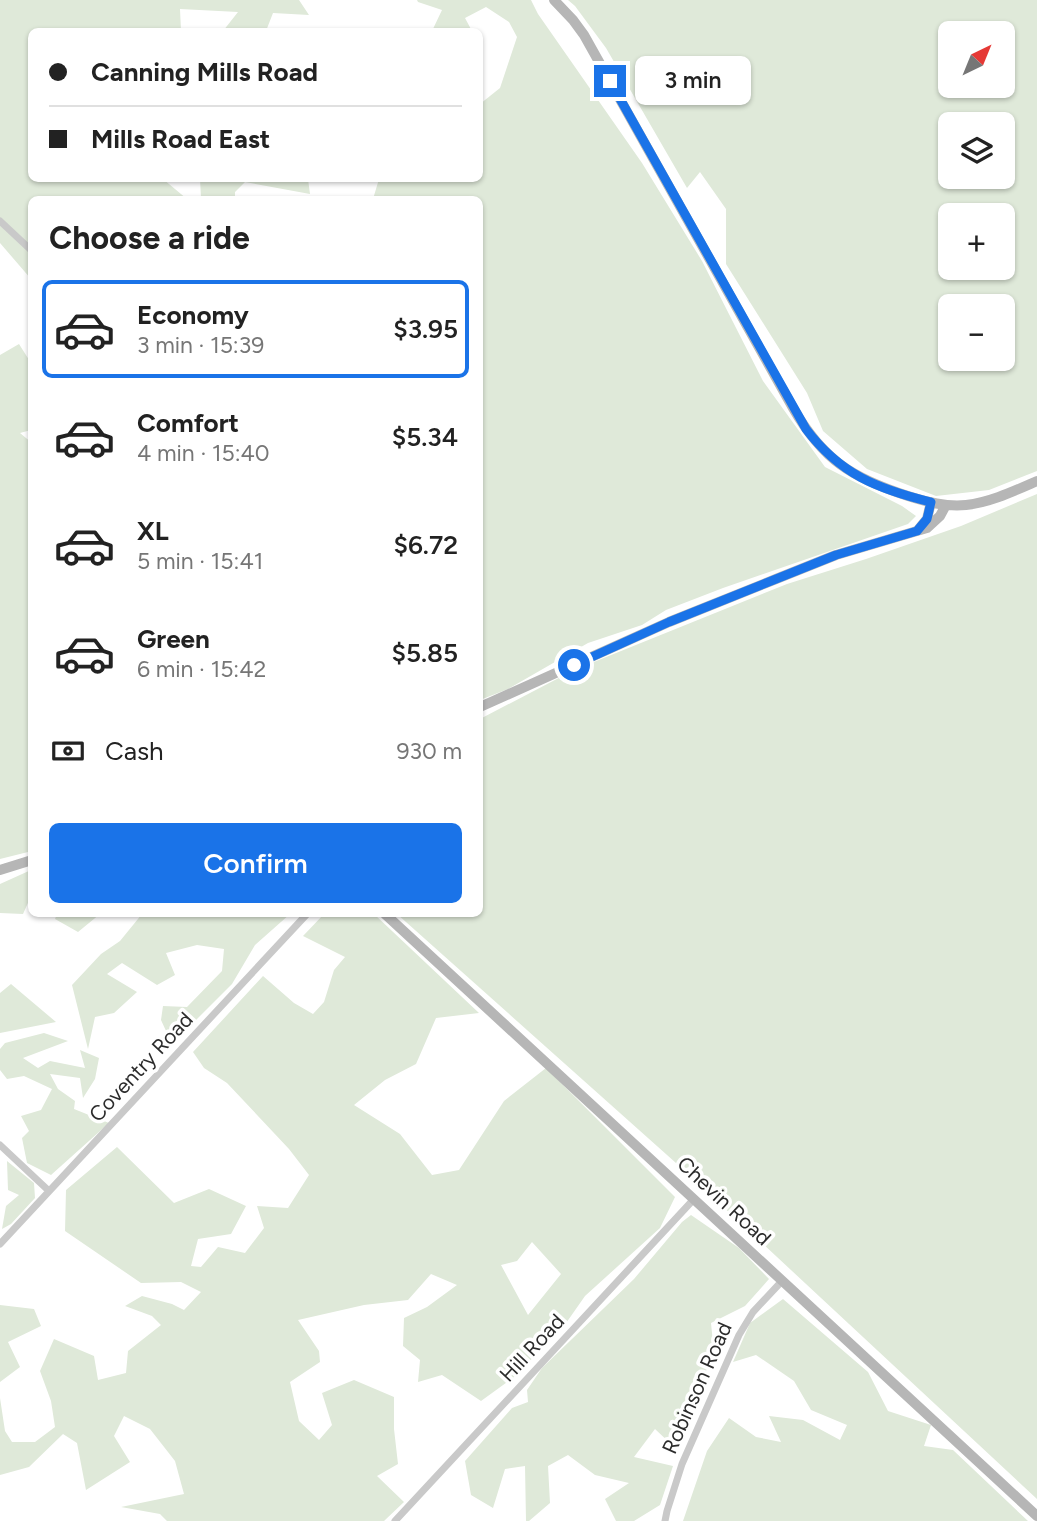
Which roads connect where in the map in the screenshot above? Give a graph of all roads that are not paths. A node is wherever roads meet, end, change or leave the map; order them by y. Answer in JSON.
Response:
{"nodes":[{"id":1,"x":554,"y":0,"type":"edge"},
{"id":2,"x":0,"y":221,"type":"edge"},
{"id":3,"x":28,"y":247,"type":"edge"},
{"id":4,"x":1037,"y":481,"type":"edge"},
{"id":5,"x":931,"y":502,"type":"junction"},
{"id":6,"x":946,"y":505,"type":"junction"},
{"id":7,"x":917,"y":531,"type":"junction"},
{"id":8,"x":483,"y":706,"type":"edge"},
{"id":9,"x":28,"y":861,"type":"edge"},
{"id":10,"x":0,"y":870,"type":"edge"},
{"id":11,"x":304,"y":917,"type":"edge"},
{"id":12,"x":388,"y":917,"type":"edge"},
{"id":13,"x":0,"y":1145,"type":"edge"},
{"id":14,"x":49,"y":1191,"type":"junction"},
{"id":15,"x":694,"y":1199,"type":"junction"},
{"id":16,"x":0,"y":1244,"type":"edge"},
{"id":17,"x":782,"y":1281,"type":"junction"},
{"id":18,"x":1037,"y":1516,"type":"edge"},
{"id":19,"x":395,"y":1521,"type":"edge"},
{"id":20,"x":666,"y":1521,"type":"edge"}],
"edges":[{"from":1,"to":5,"type":"main road"},
{"from":2,"to":3,"type":"street"},
{"from":4,"to":6,"type":"main road"},
{"from":5,"to":6,"type":"main road"},
{"from":5,"to":7,"type":"main road"},
{"from":6,"to":7,"type":"main road"},
{"from":7,"to":8,"type":"main road"},
{"from":9,"to":10,"type":"main road"},
{"from":11,"to":14,"type":"street","name":"Coventry Road"},
{"from":12,"to":15,"type":"main road","name":"Chevin Road"},
{"from":13,"to":14,"type":"street"},
{"from":14,"to":16,"type":"street","name":"Coventry Road"},
{"from":15,"to":17,"type":"main road","name":"Chevin Road"},
{"from":15,"to":19,"type":"street","name":"Hill Road"},
{"from":17,"to":18,"type":"main road","name":"Chevin Road"},
{"from":17,"to":20,"type":"street","name":"Robinson Road"}]}
